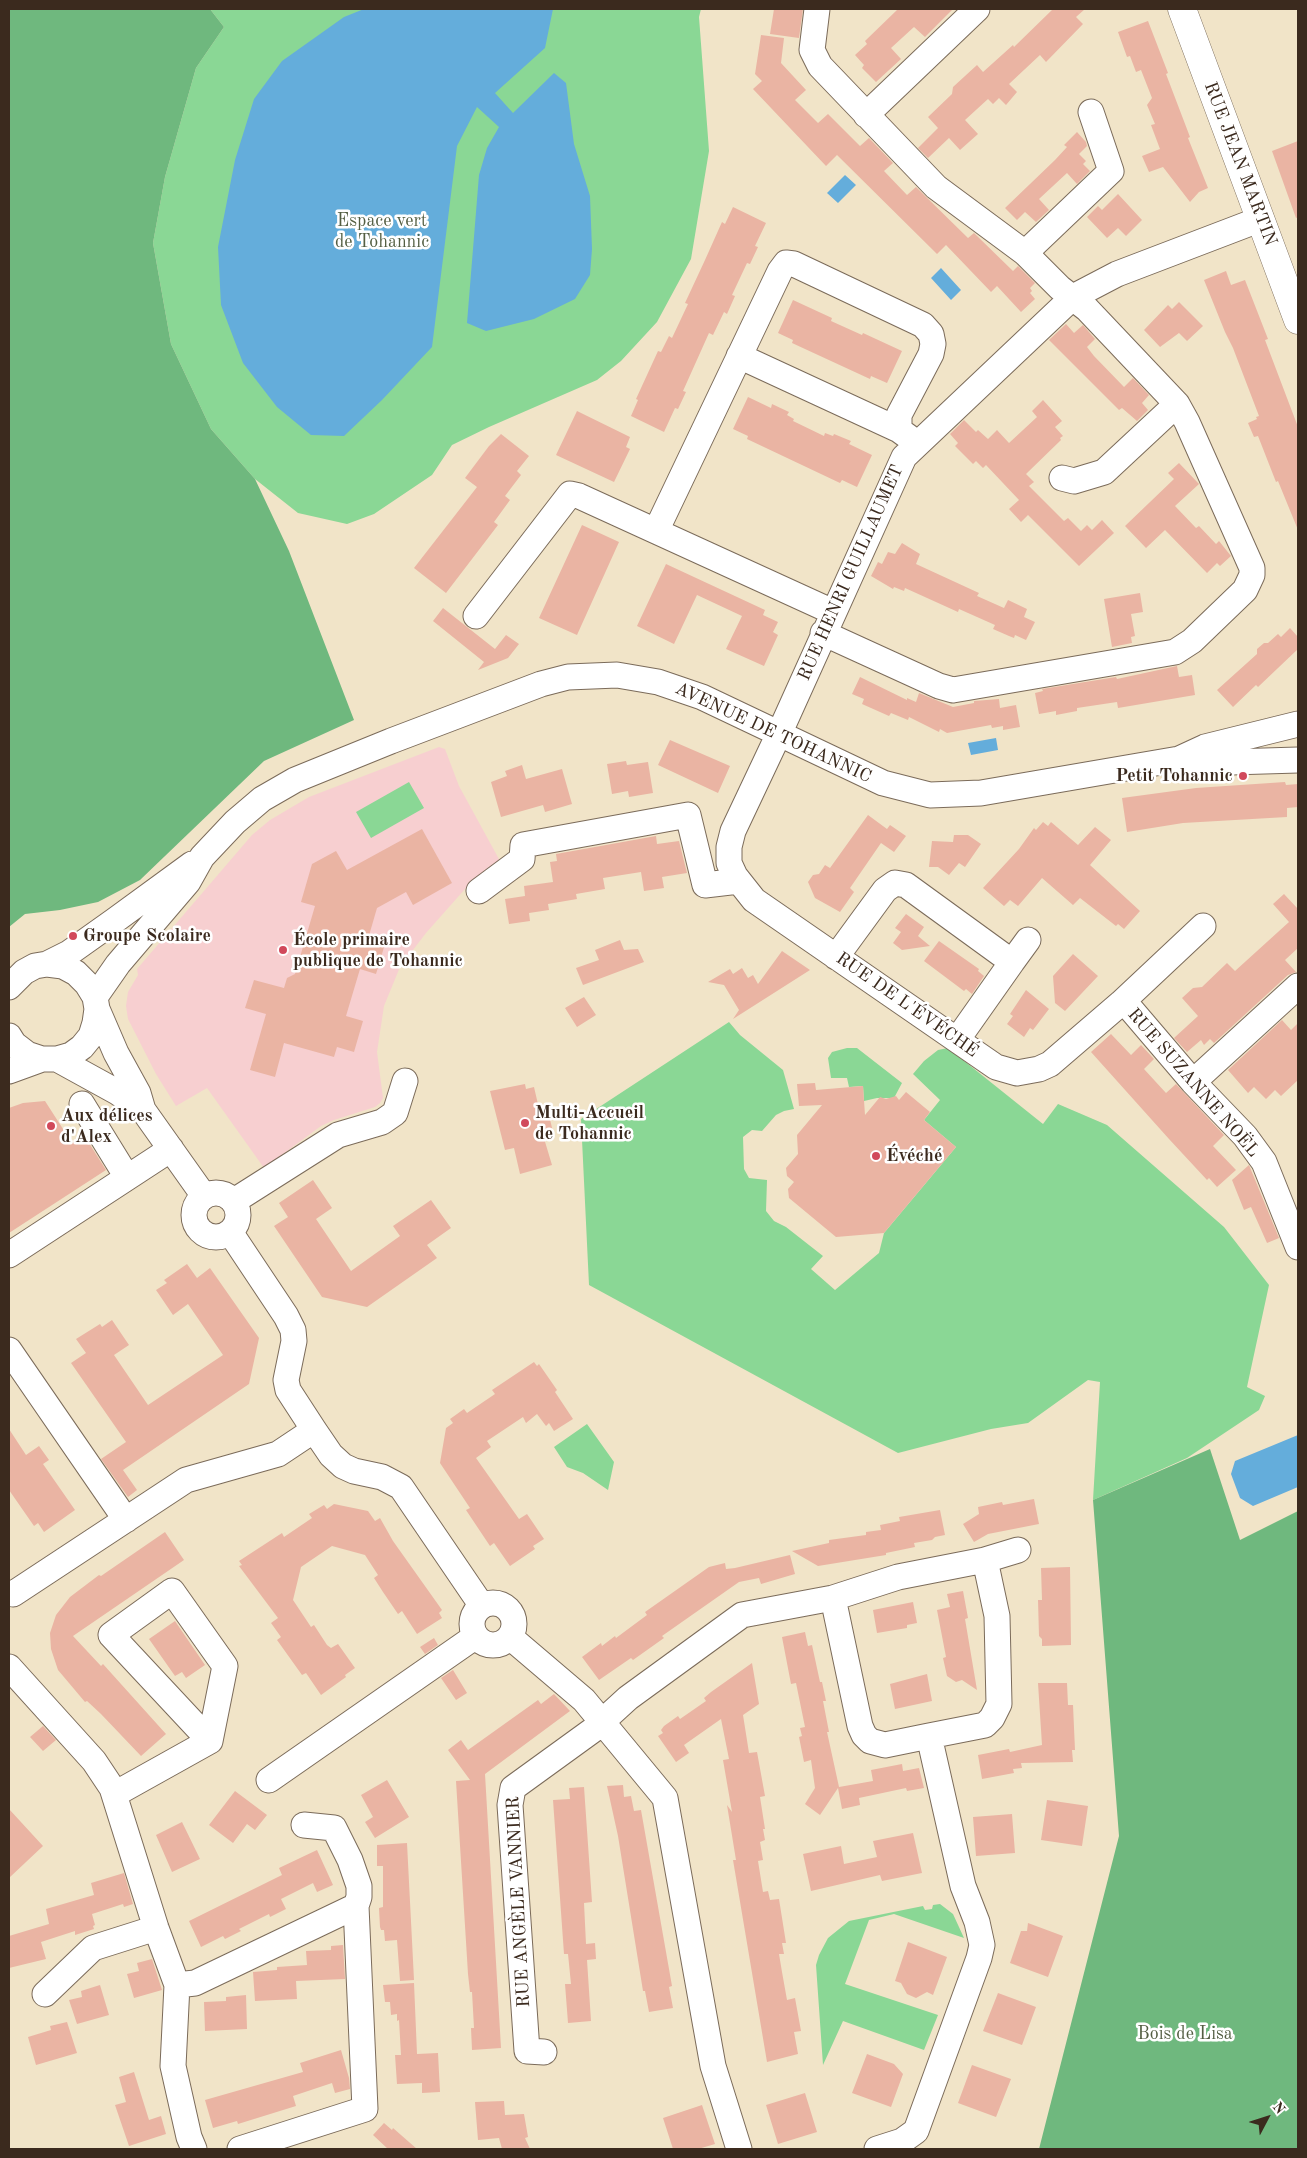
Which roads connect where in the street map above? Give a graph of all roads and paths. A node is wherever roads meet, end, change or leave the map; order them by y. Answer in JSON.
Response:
{"nodes":[{"id":1,"x":817,"y":9,"type":"edge"},
{"id":2,"x":977,"y":9,"type":"edge"},
{"id":3,"x":1182,"y":9,"type":"edge"},
{"id":4,"x":1091,"y":112,"type":"dead end"},
{"id":5,"x":866,"y":114,"type":"junction"},
{"id":6,"x":1262,"y":219,"type":"junction"},
{"id":7,"x":1025,"y":253,"type":"junction"},
{"id":8,"x":1073,"y":297,"type":"junction"},
{"id":9,"x":1298,"y":320,"type":"edge"},
{"id":10,"x":739,"y":356,"type":"junction"},
{"id":11,"x":1177,"y":404,"type":"junction"},
{"id":12,"x":908,"y":437,"type":"junction"},
{"id":13,"x":1062,"y":478,"type":"dead end"},
{"id":14,"x":656,"y":531,"type":"junction"},
{"id":15,"x":476,"y":616,"type":"dead end"},
{"id":16,"x":828,"y":622,"type":"junction"},
{"id":17,"x":1298,"y":724,"type":"edge"},
{"id":18,"x":779,"y":733,"type":"junction"},
{"id":19,"x":1179,"y":759,"type":"junction"},
{"id":20,"x":1298,"y":760,"type":"edge"},
{"id":21,"x":202,"y":857,"type":"junction"},
{"id":22,"x":739,"y":881,"type":"junction"},
{"id":23,"x":479,"y":891,"type":"dead end"},
{"id":24,"x":1203,"y":926,"type":"dead end"},
{"id":25,"x":1028,"y":940,"type":"dead end"},
{"id":26,"x":836,"y":957,"type":"junction"},
{"id":27,"x":1012,"y":962,"type":"junction"},
{"id":28,"x":47,"y":964,"type":"junction"},
{"id":29,"x":1298,"y":986,"type":"edge"},
{"id":30,"x":9,"y":987,"type":"edge"},
{"id":31,"x":96,"y":1003,"type":"junction"},
{"id":32,"x":1121,"y":1003,"type":"junction"},
{"id":33,"x":9,"y":1036,"type":"edge"},
{"id":34,"x":957,"y":1040,"type":"junction"},
{"id":35,"x":50,"y":1059,"type":"junction"},
{"id":36,"x":9,"y":1072,"type":"edge"},
{"id":37,"x":405,"y":1081,"type":"dead end"},
{"id":38,"x":1193,"y":1082,"type":"junction"},
{"id":39,"x":82,"y":1104,"type":"dead end"},
{"id":40,"x":143,"y":1110,"type":"junction"},
{"id":41,"x":171,"y":1149,"type":"junction"},
{"id":42,"x":127,"y":1177,"type":"junction"},
{"id":43,"x":204,"y":1196,"type":"junction"},
{"id":44,"x":234,"y":1201,"type":"junction"},
{"id":45,"x":230,"y":1232,"type":"junction"},
{"id":46,"x":1298,"y":1247,"type":"edge"},
{"id":47,"x":9,"y":1254,"type":"edge"},
{"id":48,"x":9,"y":1350,"type":"edge"},
{"id":49,"x":314,"y":1430,"type":"junction"},
{"id":50,"x":126,"y":1520,"type":"junction"},
{"id":51,"x":1018,"y":1550,"type":"dead end"},
{"id":52,"x":985,"y":1560,"type":"junction"},
{"id":53,"x":9,"y":1593,"type":"edge"},
{"id":54,"x":833,"y":1598,"type":"junction"},
{"id":55,"x":482,"y":1606,"type":"junction"},
{"id":56,"x":476,"y":1636,"type":"junction"},
{"id":57,"x":510,"y":1637,"type":"junction"},
{"id":58,"x":9,"y":1667,"type":"edge"},
{"id":59,"x":602,"y":1721,"type":"junction"},
{"id":60,"x":929,"y":1736,"type":"junction"},
{"id":61,"x":210,"y":1741,"type":"junction"},
{"id":62,"x":269,"y":1780,"type":"dead end"},
{"id":63,"x":114,"y":1794,"type":"junction"},
{"id":64,"x":304,"y":1825,"type":"dead end"},
{"id":65,"x":356,"y":1906,"type":"junction"},
{"id":66,"x":156,"y":1928,"type":"junction"},
{"id":67,"x":177,"y":1985,"type":"junction"},
{"id":68,"x":45,"y":1994,"type":"dead end"},
{"id":69,"x":544,"y":2052,"type":"dead end"},
{"id":70,"x":194,"y":2149,"type":"edge"},
{"id":71,"x":240,"y":2149,"type":"edge"},
{"id":72,"x":739,"y":2149,"type":"edge"},
{"id":73,"x":877,"y":2149,"type":"edge"}],
"edges":[{"from":1,"to":5,"type":"street"},
{"from":2,"to":5,"type":"street"},
{"from":3,"to":6,"type":"main road","name":"RUE JEAN MARTIN"},
{"from":4,"to":7,"type":"street"},
{"from":5,"to":7,"type":"street"},
{"from":6,"to":8,"type":"street","name":"RUE HENRI GUILLAUMET"},
{"from":6,"to":9,"type":"main road","name":"RUE JEAN MARTIN"},
{"from":7,"to":8,"type":"street"},
{"from":8,"to":11,"type":"street"},
{"from":8,"to":12,"type":"street","name":"RUE HENRI GUILLAUMET"},
{"from":10,"to":12,"type":"street"},
{"from":10,"to":12,"type":"street"},
{"from":10,"to":14,"type":"street"},
{"from":11,"to":13,"type":"street"},
{"from":11,"to":16,"type":"street"},
{"from":12,"to":16,"type":"street","name":"RUE HENRI GUILLAUMET"},
{"from":14,"to":15,"type":"street"},
{"from":14,"to":16,"type":"street"},
{"from":16,"to":18,"type":"street","name":"RUE HENRI GUILLAUMET"},
{"from":17,"to":19,"type":"street","name":"AVENUE DE TOHANNIC"},
{"from":18,"to":19,"type":"street","name":"AVENUE DE TOHANNIC"},
{"from":18,"to":21,"type":"street","name":"AVENUE DE TOHANNIC"},
{"from":18,"to":22,"type":"street","name":"RUE DE L'ÉVÉCHÉ"},
{"from":19,"to":20,"type":"street","name":"AVENUE DE TOHANNIC"},
{"from":21,"to":28,"type":"street","name":"AVENUE DE TOHANNIC"},
{"from":21,"to":31,"type":"street","name":"AVENUE DE TOHANNIC"},
{"from":22,"to":23,"type":"street"},
{"from":22,"to":26,"type":"street","name":"RUE DE L'ÉVÉCHÉ"},
{"from":24,"to":32,"type":"street","name":"RUE DE L'ÉVÉCHÉ"},
{"from":25,"to":27,"type":"street"},
{"from":26,"to":27,"type":"street"},
{"from":26,"to":34,"type":"street","name":"RUE DE L'ÉVÉCHÉ"},
{"from":27,"to":34,"type":"street"},
{"from":28,"to":30,"type":"street","name":"AVENUE DE TOHANNIC"},
{"from":28,"to":31,"type":"street"},
{"from":29,"to":38,"type":"street"},
{"from":31,"to":35,"type":"street"},
{"from":31,"to":40,"type":"street"},
{"from":32,"to":34,"type":"street","name":"RUE DE L'ÉVÉCHÉ"},
{"from":32,"to":38,"type":"street","name":"RUE SUZANNE NOËL"},
{"from":33,"to":35,"type":"street"},
{"from":35,"to":36,"type":"street"},
{"from":35,"to":40,"type":"street"},
{"from":37,"to":44,"type":"street"},
{"from":38,"to":46,"type":"street","name":"RUE SUZANNE NOËL"},
{"from":39,"to":42,"type":"street"},
{"from":40,"to":41,"type":"street"},
{"from":41,"to":42,"type":"street"},
{"from":41,"to":43,"type":"street"},
{"from":42,"to":47,"type":"street"},
{"from":43,"to":44,"type":"street"},
{"from":43,"to":45,"type":"street"},
{"from":44,"to":45,"type":"street"},
{"from":45,"to":49,"type":"street"},
{"from":48,"to":50,"type":"street"},
{"from":49,"to":50,"type":"street"},
{"from":49,"to":55,"type":"street"},
{"from":50,"to":53,"type":"street"},
{"from":51,"to":52,"type":"street"},
{"from":52,"to":54,"type":"street"},
{"from":52,"to":60,"type":"street"},
{"from":54,"to":59,"type":"street"},
{"from":54,"to":60,"type":"street"},
{"from":55,"to":56,"type":"street"},
{"from":55,"to":57,"type":"street"},
{"from":56,"to":57,"type":"street"},
{"from":56,"to":62,"type":"street"},
{"from":57,"to":59,"type":"street"},
{"from":58,"to":63,"type":"street"},
{"from":59,"to":69,"type":"street","name":"RUE ANGÈLE VANNIER"},
{"from":59,"to":72,"type":"street"},
{"from":60,"to":73,"type":"street"},
{"from":61,"to":61,"type":"street"},
{"from":61,"to":63,"type":"street"},
{"from":63,"to":66,"type":"street"},
{"from":64,"to":65,"type":"street"},
{"from":65,"to":67,"type":"street"},
{"from":65,"to":71,"type":"street"},
{"from":66,"to":67,"type":"street"},
{"from":66,"to":68,"type":"street"},
{"from":67,"to":70,"type":"street"}]}
